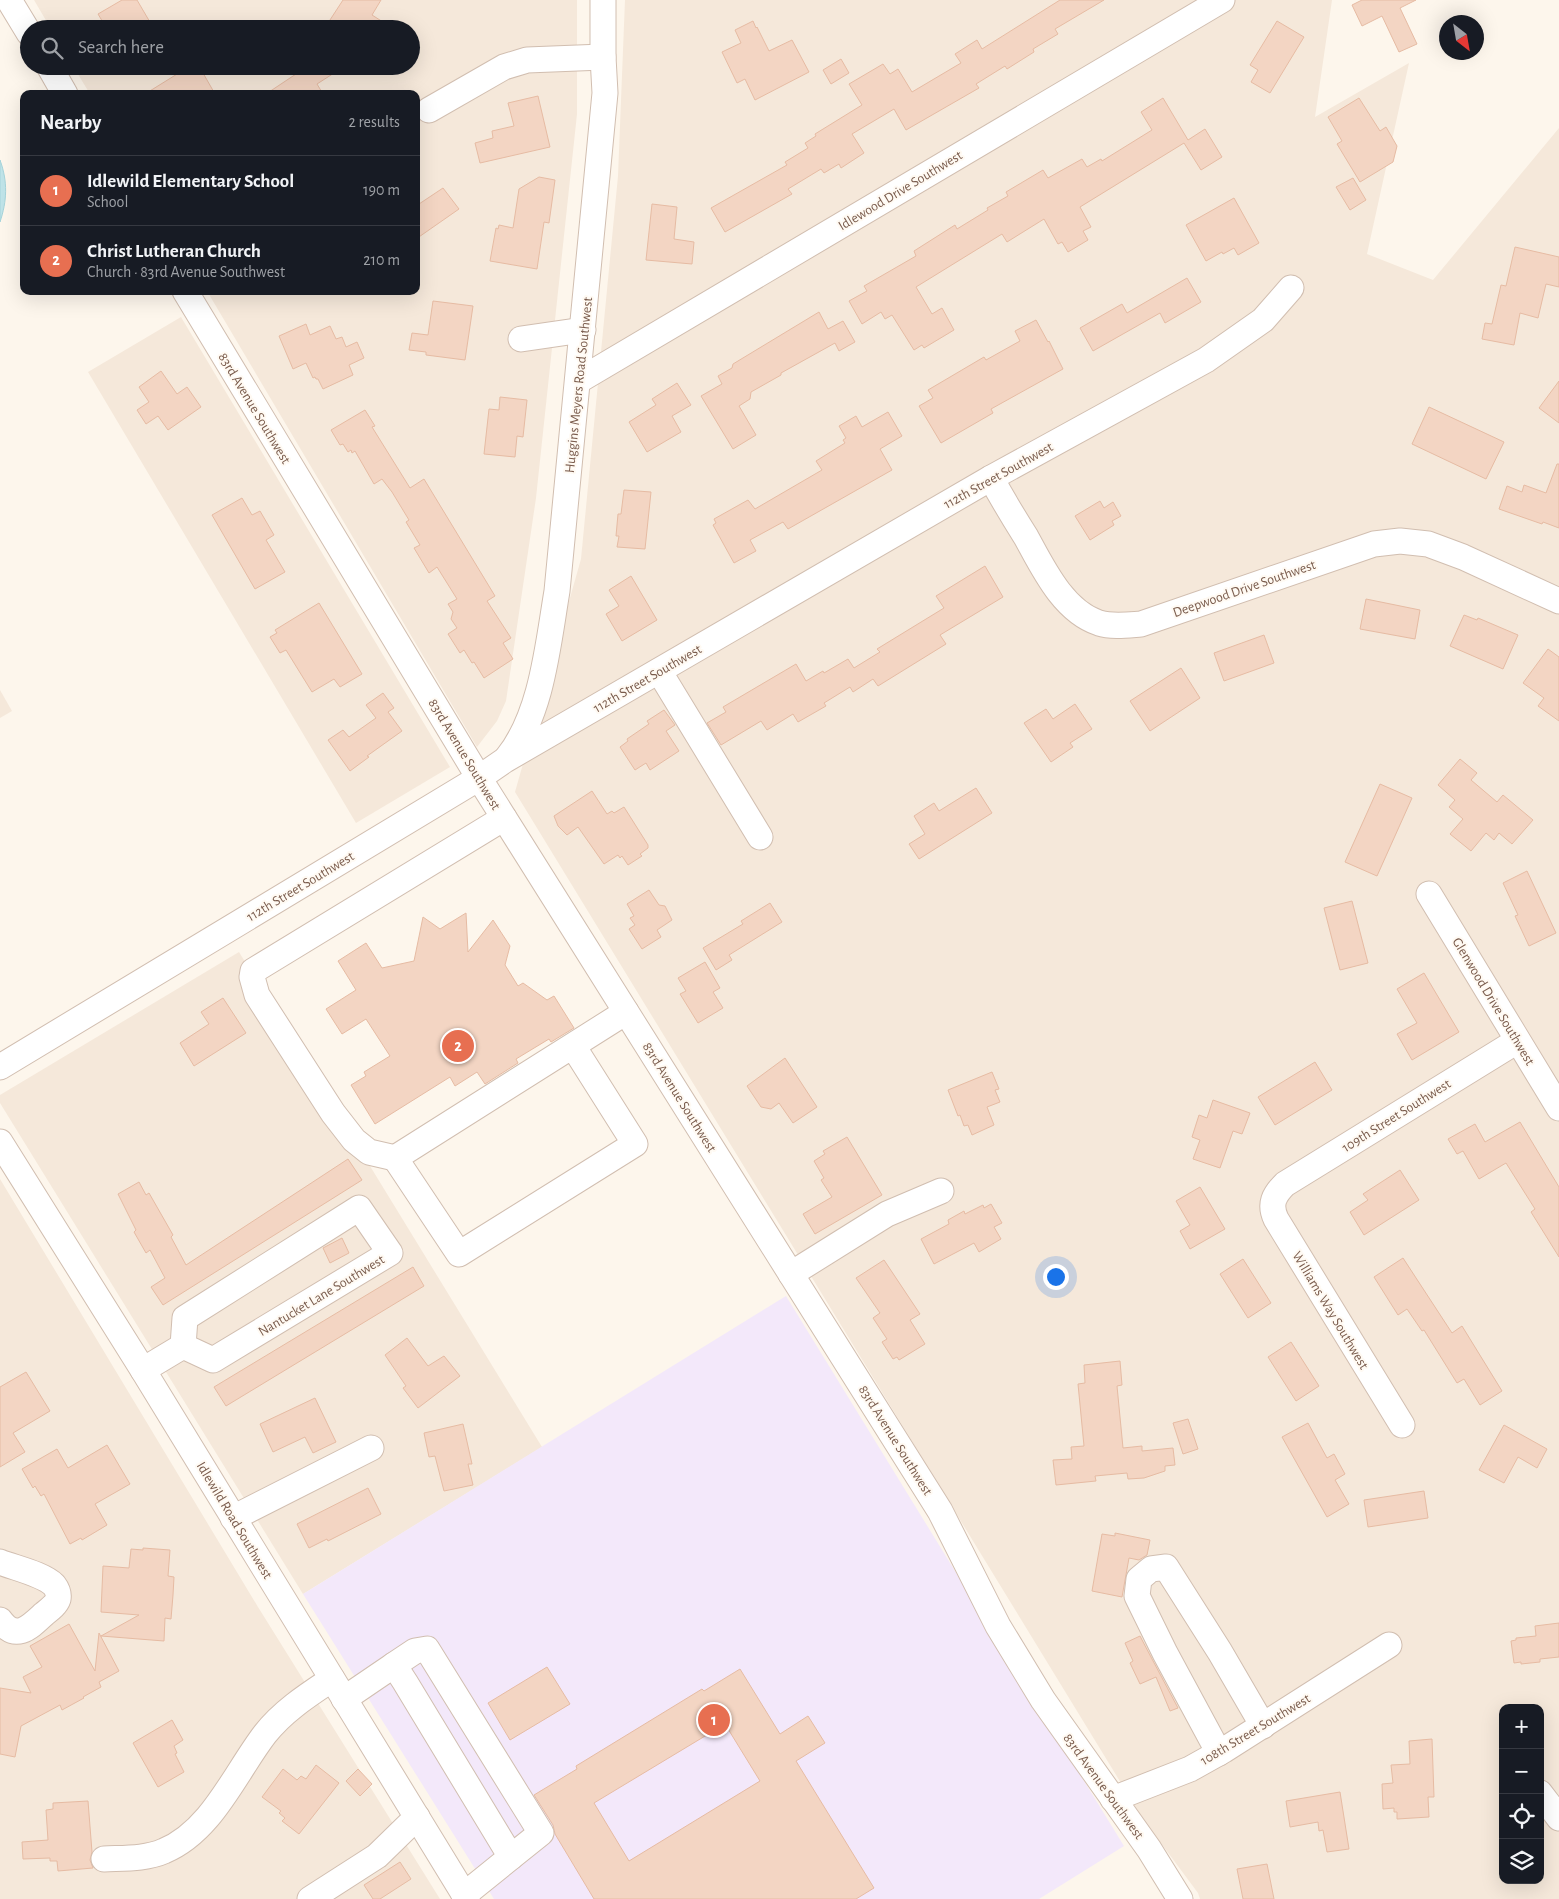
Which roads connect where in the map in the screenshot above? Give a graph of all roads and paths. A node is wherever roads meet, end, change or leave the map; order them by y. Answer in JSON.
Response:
{"nodes":[{"id":1,"x":9,"y":0,"type":"edge"},
{"id":2,"x":603,"y":0,"type":"edge"},
{"id":3,"x":1222,"y":0,"type":"edge"},
{"id":4,"x":21,"y":20,"type":"edge"},
{"id":5,"x":603,"y":56,"type":"junction"},
{"id":6,"x":54,"y":75,"type":"edge"},
{"id":7,"x":63,"y":90,"type":"edge"},
{"id":8,"x":429,"y":110,"type":"dead end"},
{"id":9,"x":1291,"y":288,"type":"dead end"},
{"id":10,"x":187,"y":295,"type":"edge"},
{"id":11,"x":580,"y":331,"type":"junction"},
{"id":12,"x":521,"y":339,"type":"dead end"},
{"id":13,"x":578,"y":381,"type":"junction"},
{"id":14,"x":991,"y":478,"type":"junction"},
{"id":15,"x":1559,"y":601,"type":"edge"},
{"id":16,"x":659,"y":671,"type":"junction"},
{"id":17,"x":505,"y":760,"type":"junction"},
{"id":18,"x":479,"y":778,"type":"junction"},
{"id":19,"x":504,"y":818,"type":"junction"},
{"id":20,"x":760,"y":837,"type":"dead end"},
{"id":21,"x":1429,"y":894,"type":"dead end"},
{"id":22,"x":626,"y":1012,"type":"junction"},
{"id":23,"x":1517,"y":1041,"type":"junction"},
{"id":24,"x":573,"y":1046,"type":"junction"},
{"id":25,"x":0,"y":1067,"type":"edge"},
{"id":26,"x":1559,"y":1108,"type":"edge"},
{"id":27,"x":0,"y":1142,"type":"edge"},
{"id":28,"x":395,"y":1158,"type":"junction"},
{"id":29,"x":941,"y":1191,"type":"dead end"},
{"id":30,"x":1276,"y":1192,"type":"joint"},
{"id":31,"x":791,"y":1274,"type":"junction"},
{"id":32,"x":183,"y":1346,"type":"junction"},
{"id":33,"x":143,"y":1370,"type":"junction"},
{"id":34,"x":1402,"y":1425,"type":"dead end"},
{"id":35,"x":371,"y":1448,"type":"dead end"},
{"id":36,"x":233,"y":1518,"type":"junction"},
{"id":37,"x":0,"y":1562,"type":"edge"},
{"id":38,"x":0,"y":1620,"type":"edge"},
{"id":39,"x":1389,"y":1645,"type":"dead end"},
{"id":40,"x":394,"y":1665,"type":"junction"},
{"id":41,"x":338,"y":1689,"type":"junction"},
{"id":42,"x":1263,"y":1726,"type":"junction"},
{"id":43,"x":1219,"y":1753,"type":"junction"},
{"id":44,"x":1541,"y":1794,"type":"edge"},
{"id":45,"x":1114,"y":1799,"type":"junction"},
{"id":46,"x":417,"y":1817,"type":"junction"},
{"id":47,"x":1559,"y":1818,"type":"edge"},
{"id":48,"x":511,"y":1857,"type":"junction"},
{"id":49,"x":104,"y":1859,"type":"dead end"},
{"id":50,"x":466,"y":1897,"type":"edge"},
{"id":51,"x":310,"y":1899,"type":"edge"},
{"id":52,"x":1180,"y":1899,"type":"edge"}],
"edges":[{"from":1,"to":4,"type":"street"},
{"from":2,"to":5,"type":"street","name":"Huggins Meyers Road Southwest"},
{"from":3,"to":13,"type":"street","name":"Idlewood Drive Southwest"},
{"from":5,"to":8,"type":"street"},
{"from":5,"to":11,"type":"street","name":"Huggins Meyers Road Southwest"},
{"from":6,"to":7,"type":"street"},
{"from":9,"to":14,"type":"street","name":"112th Street Southwest"},
{"from":10,"to":18,"type":"street","name":"83rd Avenue Southwest"},
{"from":11,"to":12,"type":"street"},
{"from":11,"to":13,"type":"street","name":"Huggins Meyers Road Southwest"},
{"from":13,"to":17,"type":"street","name":"Huggins Meyers Road Southwest"},
{"from":14,"to":15,"type":"street","name":"Deepwood Drive Southwest"},
{"from":14,"to":16,"type":"street","name":"112th Street Southwest"},
{"from":16,"to":17,"type":"street","name":"112th Street Southwest"},
{"from":16,"to":20,"type":"street"},
{"from":17,"to":18,"type":"street","name":"112th Street Southwest"},
{"from":18,"to":19,"type":"street","name":"83rd Avenue Southwest"},
{"from":18,"to":25,"type":"street","name":"112th Street Southwest"},
{"from":19,"to":22,"type":"street","name":"83rd Avenue Southwest"},
{"from":19,"to":28,"type":"street"},
{"from":21,"to":23,"type":"street","name":"Glenwood Drive Southwest"},
{"from":22,"to":24,"type":"street"},
{"from":22,"to":31,"type":"street","name":"83rd Avenue Southwest"},
{"from":23,"to":26,"type":"street","name":"Glenwood Drive Southwest"},
{"from":23,"to":30,"type":"street","name":"109th Street Southwest"},
{"from":24,"to":28,"type":"street"},
{"from":24,"to":28,"type":"street"},
{"from":27,"to":33,"type":"street","name":"Idlewild Road Southwest"},
{"from":29,"to":31,"type":"street"},
{"from":30,"to":34,"type":"street","name":"Williams Way Southwest"},
{"from":31,"to":45,"type":"street","name":"83rd Avenue Southwest"},
{"from":32,"to":32,"type":"street","name":"Nantucket Lane Southwest"},
{"from":32,"to":33,"type":"street"},
{"from":33,"to":36,"type":"street","name":"Idlewild Road Southwest"},
{"from":35,"to":36,"type":"street"},
{"from":36,"to":41,"type":"street","name":"Idlewild Road Southwest"},
{"from":37,"to":38,"type":"street"},
{"from":39,"to":42,"type":"street","name":"108th Street Southwest"},
{"from":40,"to":41,"type":"street"},
{"from":40,"to":48,"type":"street"},
{"from":40,"to":48,"type":"street"},
{"from":41,"to":46,"type":"street","name":"Idlewild Road Southwest"},
{"from":41,"to":49,"type":"street"},
{"from":42,"to":43,"type":"street","name":"108th Street Southwest"},
{"from":42,"to":43,"type":"street"},
{"from":43,"to":45,"type":"street","name":"108th Street Southwest"},
{"from":44,"to":47,"type":"street"},
{"from":45,"to":52,"type":"street","name":"83rd Avenue Southwest"},
{"from":46,"to":50,"type":"street","name":"Idlewild Road Southwest"},
{"from":46,"to":51,"type":"street"},
{"from":48,"to":50,"type":"street"}]}
